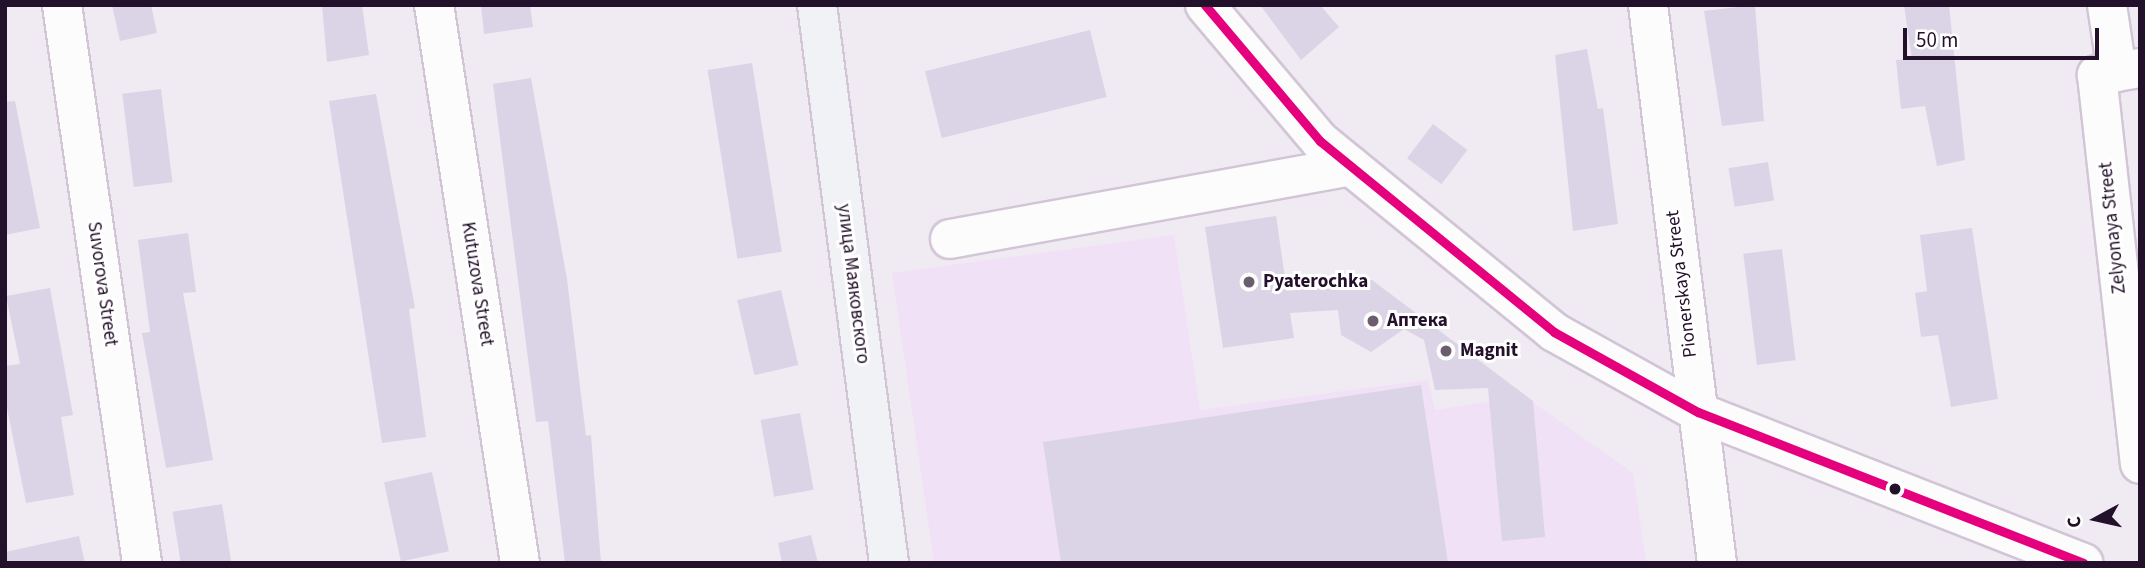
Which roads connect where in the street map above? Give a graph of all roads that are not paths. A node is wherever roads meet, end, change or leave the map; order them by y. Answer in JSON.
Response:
{"nodes":[{"id":1,"x":62,"y":5,"type":"edge"},
{"id":2,"x":434,"y":5,"type":"edge"},
{"id":3,"x":817,"y":5,"type":"edge"},
{"id":4,"x":1205,"y":5,"type":"edge"},
{"id":5,"x":1648,"y":5,"type":"edge"},
{"id":6,"x":2107,"y":5,"type":"edge"},
{"id":7,"x":2126,"y":75,"type":"edge"},
{"id":8,"x":1350,"y":166,"type":"junction"},
{"id":9,"x":950,"y":239,"type":"dead end"},
{"id":10,"x":1698,"y":412,"type":"junction"},
{"id":11,"x":2140,"y":464,"type":"edge"},
{"id":12,"x":142,"y":563,"type":"edge"},
{"id":13,"x":520,"y":563,"type":"edge"},
{"id":14,"x":889,"y":563,"type":"edge"},
{"id":15,"x":1717,"y":563,"type":"edge"},
{"id":16,"x":2083,"y":563,"type":"edge"}],
"edges":[{"from":1,"to":12,"type":"street","name":"Suvorova Street"},
{"from":2,"to":13,"type":"street","name":"Kutuzova Street"},
{"from":3,"to":14,"type":"main road","name":"улица Маяковского"},
{"from":4,"to":8,"type":"street"},
{"from":5,"to":10,"type":"street","name":"Pionerskaya Street"},
{"from":6,"to":7,"type":"street","name":"Zelyonaya Street"},
{"from":7,"to":11,"type":"street","name":"Zelyonaya Street"},
{"from":8,"to":9,"type":"street"},
{"from":8,"to":10,"type":"street"},
{"from":10,"to":15,"type":"street","name":"Pionerskaya Street"},
{"from":10,"to":16,"type":"street"}]}
